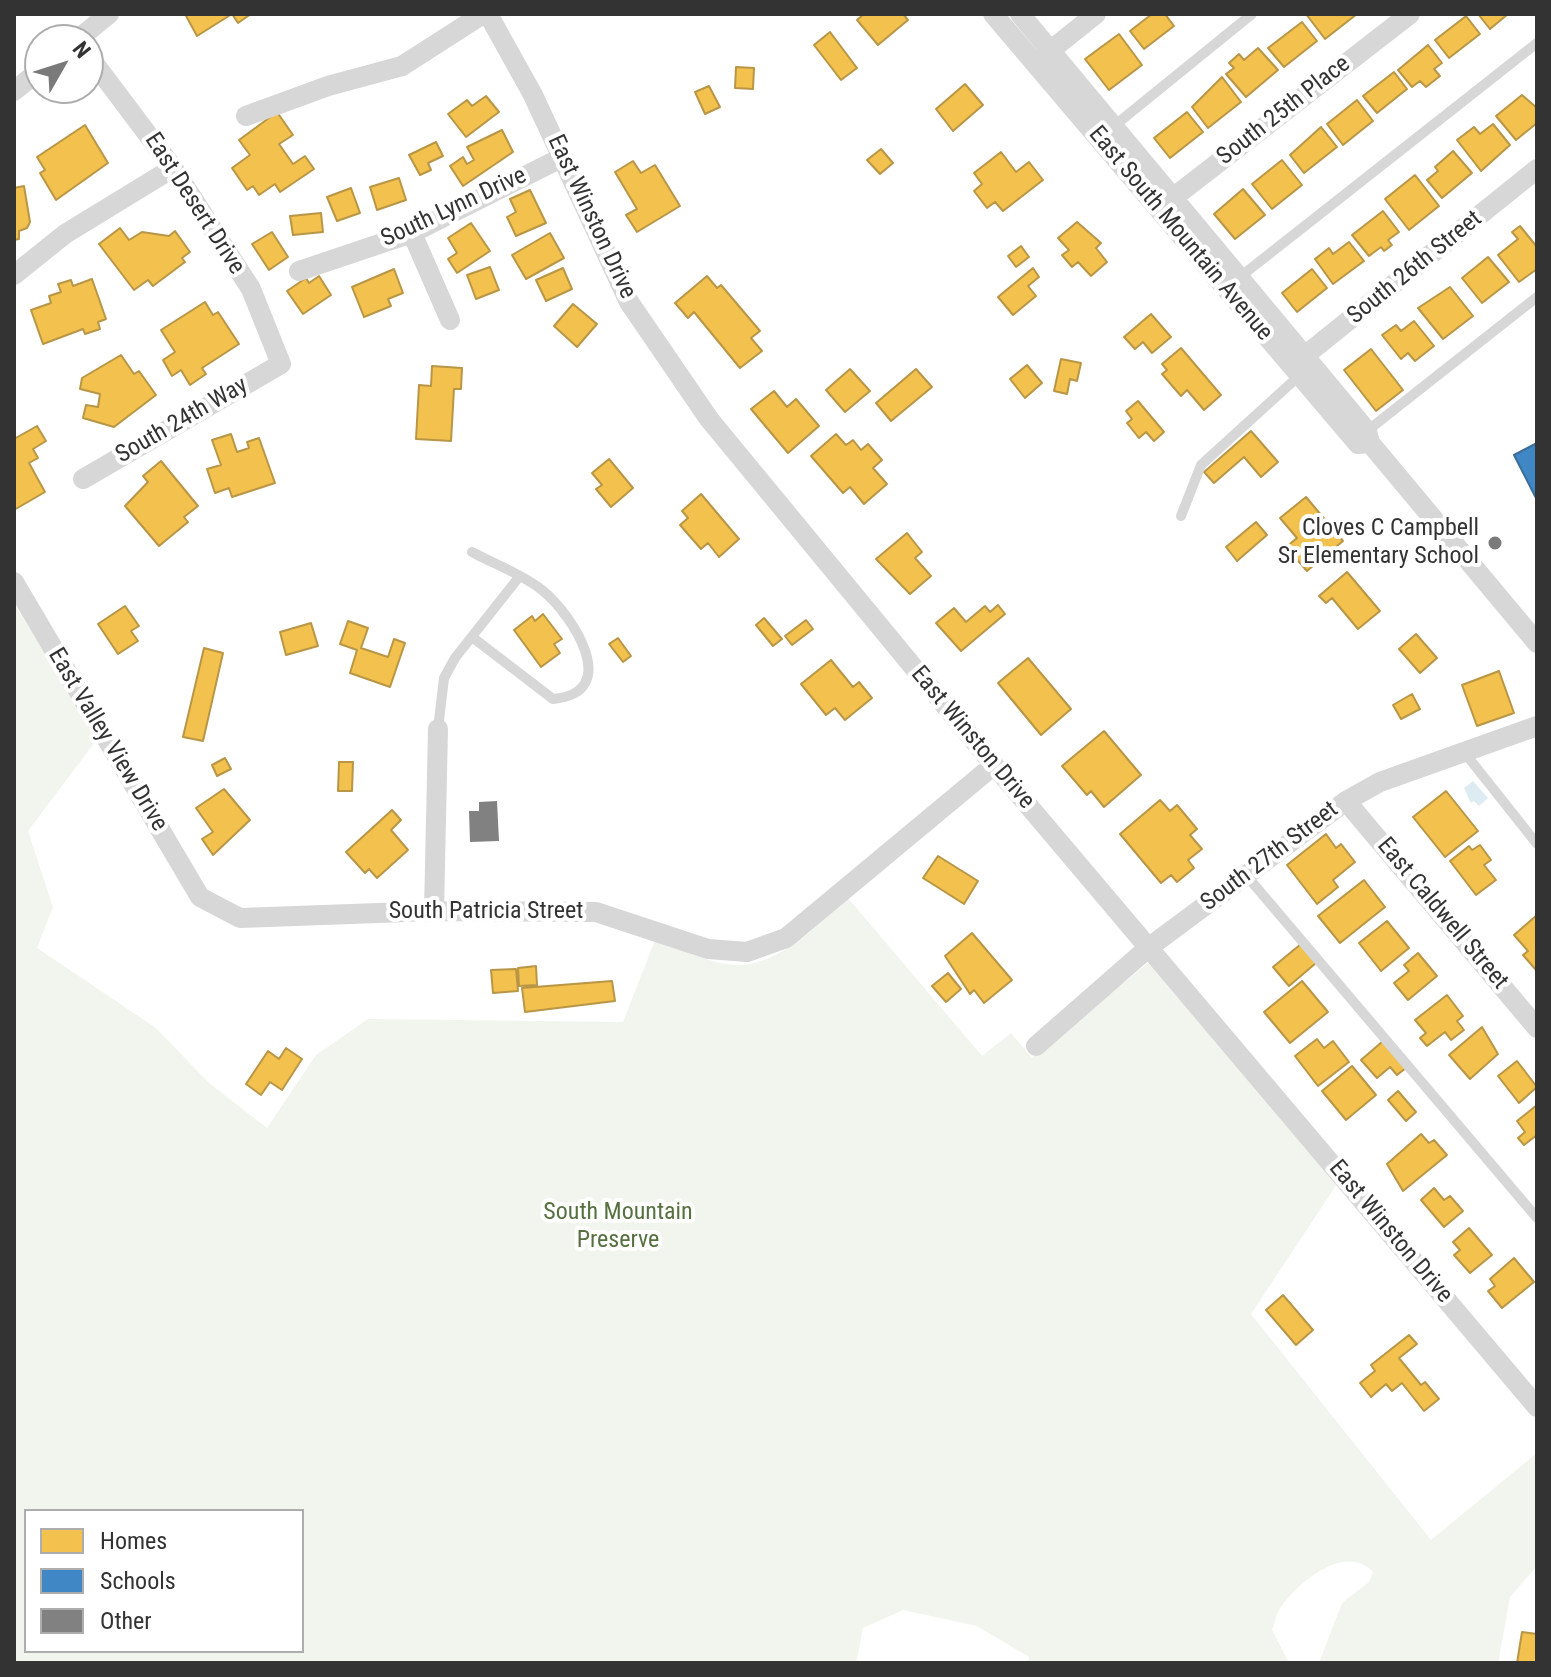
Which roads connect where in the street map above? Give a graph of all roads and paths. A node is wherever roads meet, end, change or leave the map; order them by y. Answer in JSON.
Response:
{"nodes":[{"id":1,"x":485,"y":14,"type":"edge"},
{"id":2,"x":993,"y":14,"type":"edge"},
{"id":3,"x":1020,"y":14,"type":"edge"},
{"id":4,"x":1096,"y":14,"type":"edge"},
{"id":5,"x":1252,"y":14,"type":"edge"},
{"id":6,"x":1410,"y":14,"type":"edge"},
{"id":7,"x":1537,"y":43,"type":"edge"},
{"id":8,"x":1043,"y":57,"type":"junction"},
{"id":9,"x":104,"y":76,"type":"edge"},
{"id":10,"x":246,"y":116,"type":"dead end"},
{"id":11,"x":1114,"y":126,"type":"junction"},
{"id":12,"x":563,"y":157,"type":"junction"},
{"id":13,"x":173,"y":168,"type":"junction"},
{"id":14,"x":1537,"y":169,"type":"edge"},
{"id":15,"x":1166,"y":203,"type":"junction"},
{"id":16,"x":412,"y":233,"type":"junction"},
{"id":17,"x":299,"y":271,"type":"dead end"},
{"id":18,"x":14,"y":275,"type":"edge"},
{"id":19,"x":1240,"y":277,"type":"junction"},
{"id":20,"x":1537,"y":297,"type":"edge"},
{"id":21,"x":450,"y":320,"type":"dead end"},
{"id":22,"x":281,"y":364,"type":"joint"},
{"id":23,"x":1299,"y":365,"type":"junction"},
{"id":24,"x":1368,"y":437,"type":"junction"},
{"id":25,"x":83,"y":479,"type":"dead end"},
{"id":26,"x":1181,"y":516,"type":"dead end"},
{"id":27,"x":472,"y":552,"type":"dead end"},
{"id":28,"x":519,"y":577,"type":"junction"},
{"id":29,"x":14,"y":582,"type":"edge"},
{"id":30,"x":472,"y":637,"type":"junction"},
{"id":31,"x":1537,"y":643,"type":"edge"},
{"id":32,"x":1537,"y":726,"type":"edge"},
{"id":33,"x":438,"y":729,"type":"joint"},
{"id":34,"x":1464,"y":752,"type":"junction"},
{"id":35,"x":994,"y":765,"type":"junction"},
{"id":36,"x":1346,"y":801,"type":"junction"},
{"id":37,"x":1537,"y":844,"type":"edge"},
{"id":38,"x":1246,"y":875,"type":"junction"},
{"id":39,"x":200,"y":897,"type":"joint"},
{"id":40,"x":434,"y":911,"type":"junction"},
{"id":41,"x":1148,"y":948,"type":"junction"},
{"id":42,"x":1537,"y":1028,"type":"edge"},
{"id":43,"x":1036,"y":1046,"type":"dead end"},
{"id":44,"x":1537,"y":1218,"type":"edge"},
{"id":45,"x":1537,"y":1407,"type":"edge"}],
"edges":[{"from":1,"to":10,"type":"street"},
{"from":1,"to":12,"type":"street","name":"East Winston Drive"},
{"from":2,"to":8,"type":"street","name":"East South Mountain Avenue"},
{"from":3,"to":8,"type":"street","name":"East South Mountain Avenue"},
{"from":4,"to":8,"type":"street"},
{"from":5,"to":11,"type":"lane"},
{"from":6,"to":15,"type":"street","name":"South 25th Place"},
{"from":7,"to":19,"type":"lane"},
{"from":8,"to":11,"type":"street","name":"East South Mountain Avenue"},
{"from":8,"to":15,"type":"street","name":"East South Mountain Avenue"},
{"from":9,"to":13,"type":"street","name":"East Desert Drive"},
{"from":11,"to":15,"type":"street","name":"East South Mountain Avenue"},
{"from":12,"to":16,"type":"street","name":"South Lynn Drive"},
{"from":12,"to":35,"type":"street","name":"East Winston Drive"},
{"from":13,"to":18,"type":"street"},
{"from":13,"to":22,"type":"street","name":"East Desert Drive"},
{"from":14,"to":23,"type":"street","name":"South 26th Street"},
{"from":15,"to":19,"type":"street","name":"East South Mountain Avenue"},
{"from":15,"to":23,"type":"street","name":"East South Mountain Avenue"},
{"from":16,"to":17,"type":"street","name":"South Lynn Drive"},
{"from":16,"to":21,"type":"street"},
{"from":19,"to":23,"type":"street","name":"East South Mountain Avenue"},
{"from":20,"to":24,"type":"lane"},
{"from":22,"to":25,"type":"street","name":"South 24th Way"},
{"from":23,"to":24,"type":"street","name":"East South Mountain Avenue"},
{"from":23,"to":26,"type":"lane"},
{"from":24,"to":31,"type":"street","name":"East South Mountain Avenue"},
{"from":27,"to":28,"type":"lane"},
{"from":28,"to":30,"type":"lane"},
{"from":28,"to":30,"type":"lane"},
{"from":29,"to":39,"type":"street","name":"East Valley View Drive"},
{"from":30,"to":33,"type":"lane"},
{"from":32,"to":34,"type":"street","name":"South 27th Street"},
{"from":33,"to":40,"type":"street"},
{"from":34,"to":36,"type":"street","name":"South 27th Street"},
{"from":34,"to":37,"type":"lane"},
{"from":35,"to":40,"type":"street","name":"South Patricia Street"},
{"from":35,"to":41,"type":"street","name":"East Winston Drive"},
{"from":36,"to":38,"type":"street","name":"South 27th Street"},
{"from":36,"to":42,"type":"street","name":"East Caldwell Street"},
{"from":38,"to":41,"type":"street","name":"South 27th Street"},
{"from":38,"to":44,"type":"lane"},
{"from":39,"to":40,"type":"street","name":"South Patricia Street"},
{"from":41,"to":43,"type":"street","name":"South 27th Street"},
{"from":41,"to":45,"type":"street","name":"East Winston Drive"}]}
